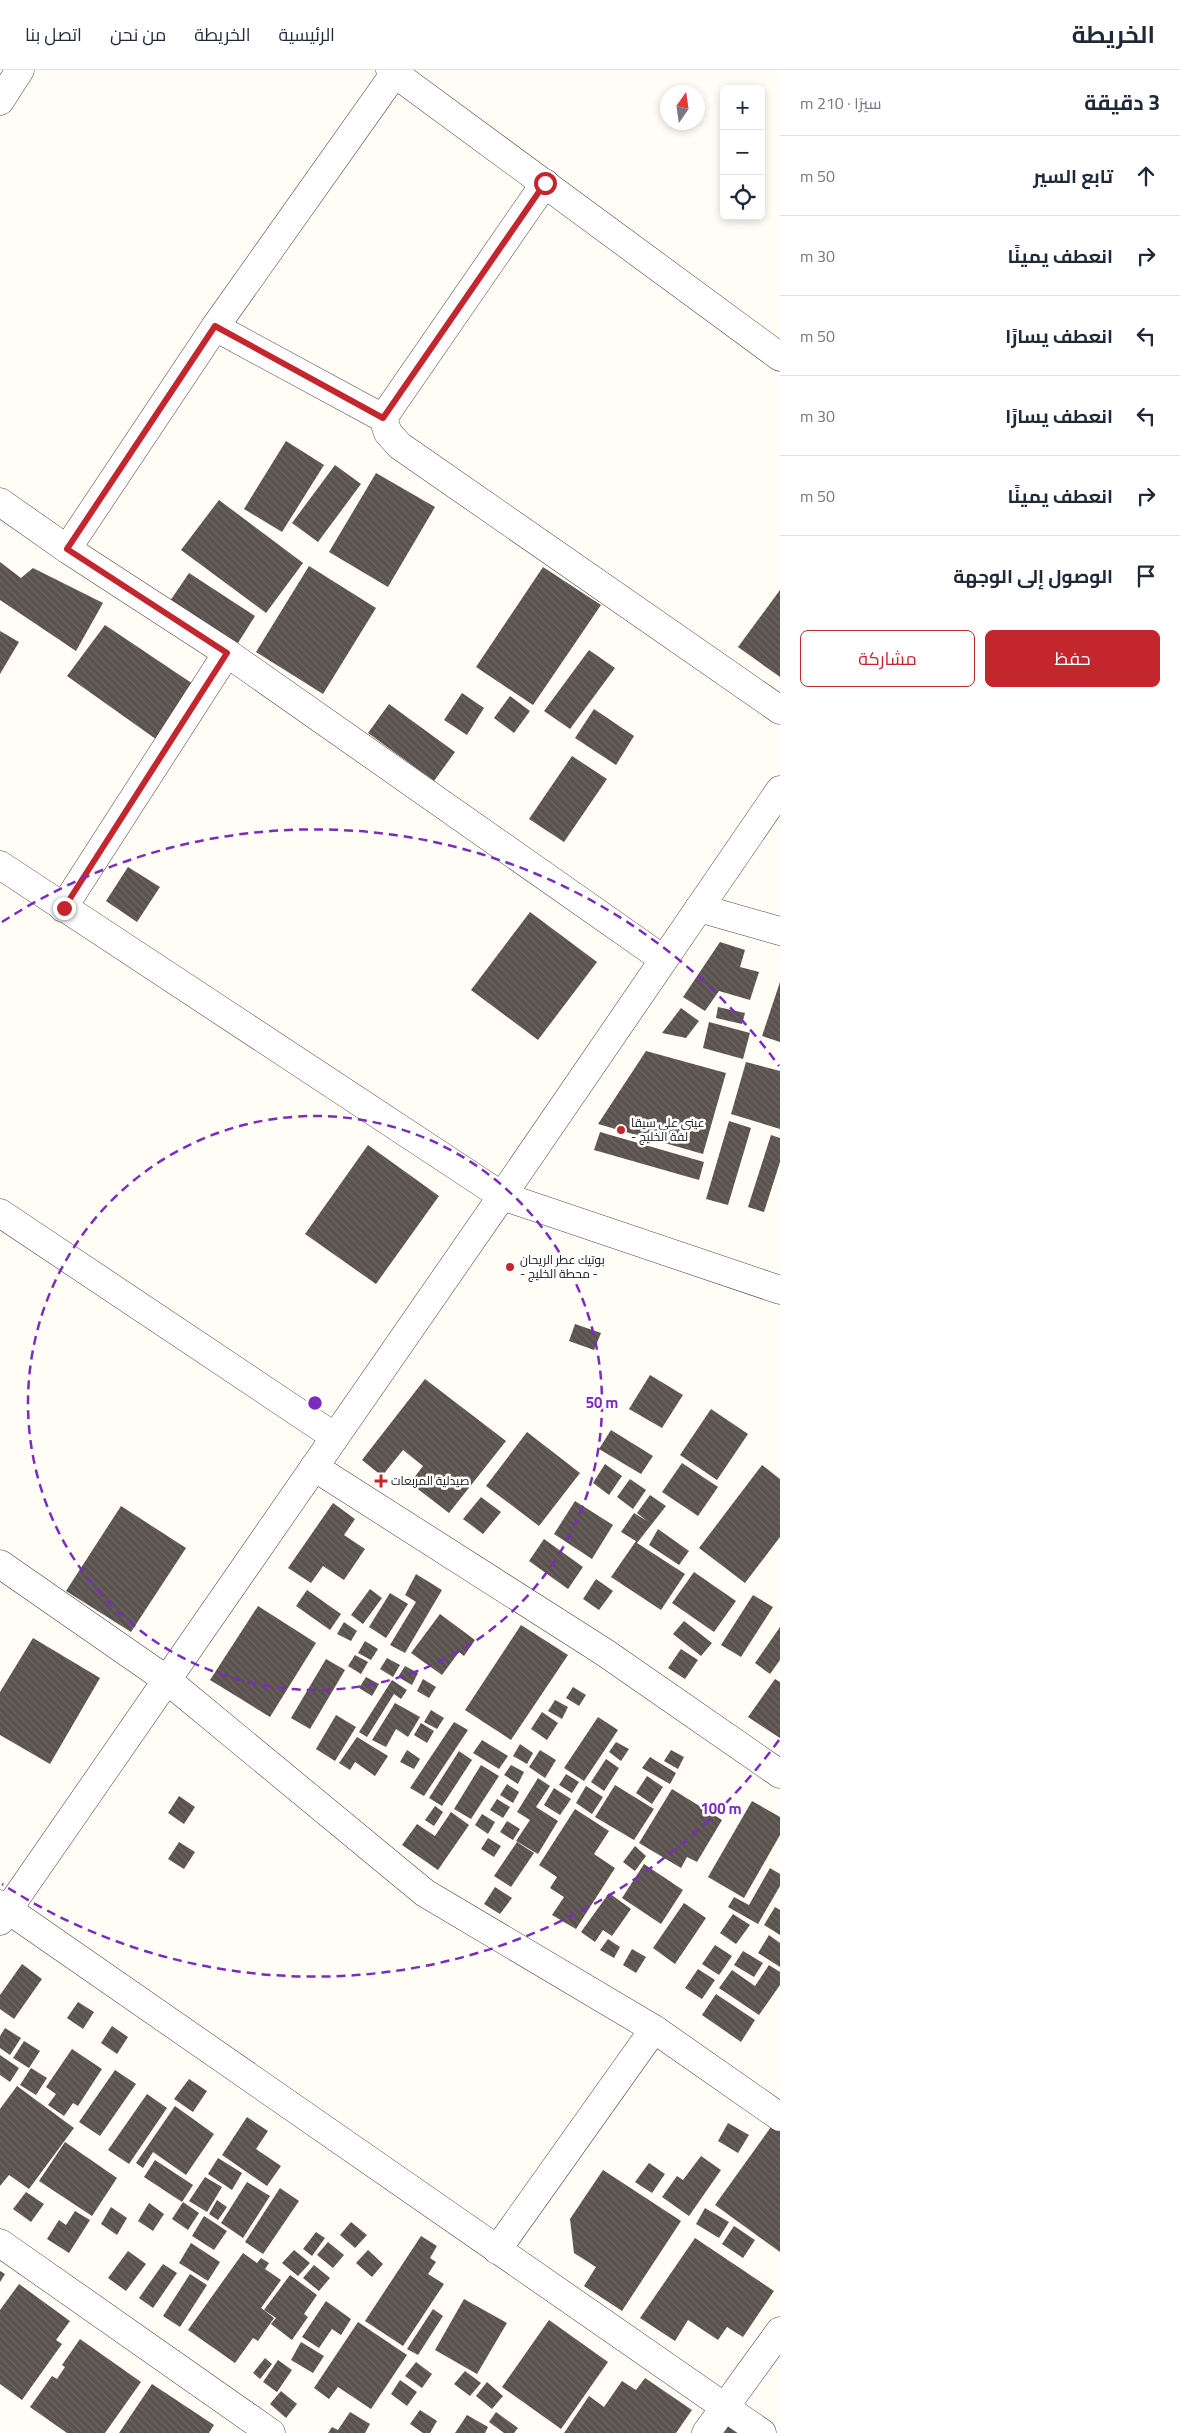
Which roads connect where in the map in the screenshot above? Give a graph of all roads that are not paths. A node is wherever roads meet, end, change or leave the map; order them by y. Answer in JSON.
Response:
{"nodes":[{"id":1,"x":20,"y":70,"type":"edge"},
{"id":2,"x":394,"y":71,"type":"edge"},
{"id":3,"x":0,"y":101,"type":"edge"},
{"id":4,"x":545,"y":183,"type":"junction"},
{"id":5,"x":215,"y":326,"type":"junction"},
{"id":6,"x":780,"y":357,"type":"edge"},
{"id":7,"x":383,"y":418,"type":"junction"},
{"id":8,"x":0,"y":502,"type":"edge"},
{"id":9,"x":67,"y":549,"type":"junction"},
{"id":10,"x":227,"y":653,"type":"junction"},
{"id":11,"x":780,"y":710,"type":"edge"},
{"id":12,"x":780,"y":790,"type":"edge"},
{"id":13,"x":0,"y":865,"type":"edge"},
{"id":14,"x":64,"y":908,"type":"junction"},
{"id":15,"x":699,"y":908,"type":"junction"},
{"id":16,"x":780,"y":931,"type":"edge"},
{"id":17,"x":663,"y":959,"type":"junction"},
{"id":18,"x":502,"y":1196,"type":"junction"},
{"id":19,"x":0,"y":1213,"type":"edge"},
{"id":20,"x":780,"y":1290,"type":"edge"},
{"id":21,"x":335,"y":1437,"type":"junction"},
{"id":22,"x":314,"y":1467,"type":"junction"},
{"id":23,"x":0,"y":1564,"type":"edge"},
{"id":24,"x":167,"y":1680,"type":"junction"},
{"id":25,"x":780,"y":1774,"type":"edge"},
{"id":26,"x":3,"y":1911,"type":"edge"},
{"id":27,"x":654,"y":2029,"type":"junction"},
{"id":28,"x":780,"y":2116,"type":"edge"},
{"id":29,"x":0,"y":2243,"type":"edge"},
{"id":30,"x":497,"y":2250,"type":"junction"},
{"id":31,"x":780,"y":2331,"type":"edge"},
{"id":32,"x":723,"y":2408,"type":"junction"},
{"id":33,"x":271,"y":2433,"type":"edge"},
{"id":34,"x":706,"y":2433,"type":"edge"},
{"id":35,"x":762,"y":2433,"type":"edge"}],
"edges":[{"from":1,"to":3,"type":"street"},
{"from":2,"to":4,"type":"street"},
{"from":2,"to":5,"type":"street"},
{"from":4,"to":6,"type":"street"},
{"from":4,"to":7,"type":"street"},
{"from":5,"to":7,"type":"street"},
{"from":5,"to":9,"type":"street"},
{"from":7,"to":11,"type":"street"},
{"from":8,"to":9,"type":"street"},
{"from":9,"to":10,"type":"street"},
{"from":10,"to":14,"type":"street"},
{"from":10,"to":17,"type":"street"},
{"from":12,"to":15,"type":"street"},
{"from":13,"to":14,"type":"street"},
{"from":14,"to":18,"type":"street"},
{"from":15,"to":16,"type":"street"},
{"from":15,"to":17,"type":"street"},
{"from":17,"to":18,"type":"street"},
{"from":18,"to":20,"type":"street"},
{"from":18,"to":21,"type":"street"},
{"from":19,"to":21,"type":"street"},
{"from":21,"to":22,"type":"street"},
{"from":22,"to":24,"type":"street"},
{"from":22,"to":25,"type":"street"},
{"from":23,"to":24,"type":"street"},
{"from":24,"to":26,"type":"street"},
{"from":24,"to":27,"type":"street"},
{"from":26,"to":30,"type":"street"},
{"from":27,"to":28,"type":"street"},
{"from":27,"to":30,"type":"street"},
{"from":29,"to":33,"type":"street"},
{"from":30,"to":32,"type":"street"},
{"from":31,"to":32,"type":"street"},
{"from":32,"to":34,"type":"street"},
{"from":32,"to":35,"type":"street"}]}
